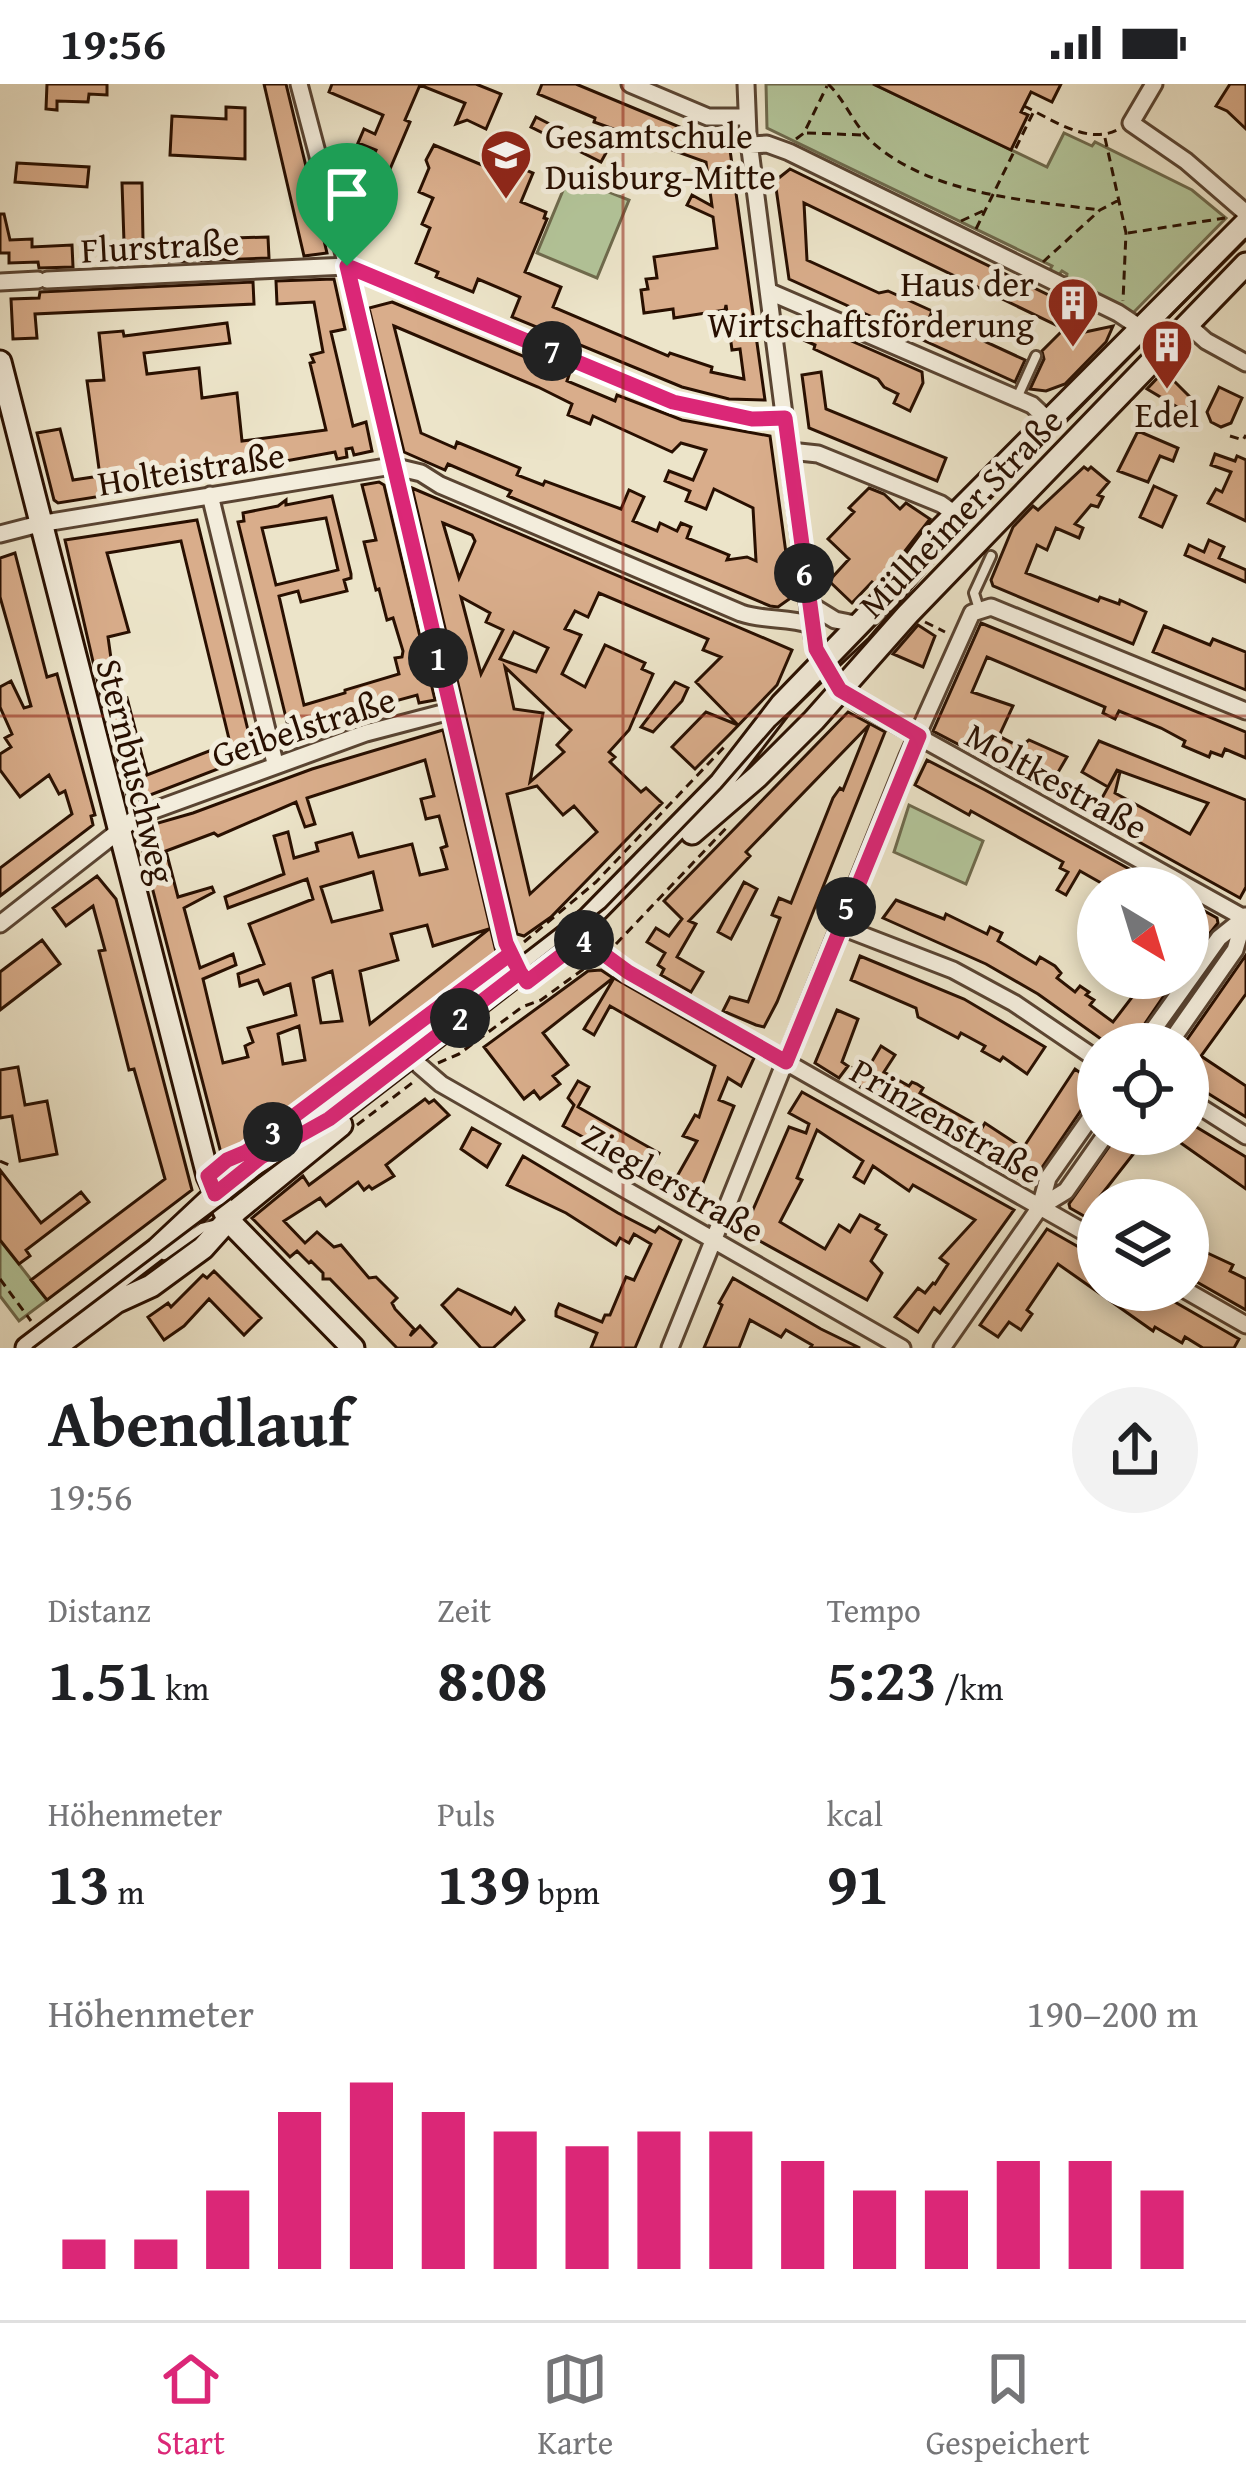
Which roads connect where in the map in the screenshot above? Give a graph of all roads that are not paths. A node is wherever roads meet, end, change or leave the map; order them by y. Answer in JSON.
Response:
{"nodes":[{"id":1,"x":299,"y":84,"type":"edge"},
{"id":2,"x":630,"y":84,"type":"edge"},
{"id":3,"x":746,"y":84,"type":"edge"},
{"id":4,"x":1152,"y":87,"type":"edge"},
{"id":5,"x":747,"y":117,"type":"junction"},
{"id":6,"x":750,"y":145,"type":"junction"},
{"id":7,"x":1241,"y":219,"type":"edge"},
{"id":8,"x":1246,"y":264,"type":"edge"},
{"id":9,"x":347,"y":266,"type":"junction"},
{"id":10,"x":0,"y":282,"type":"edge"},
{"id":11,"x":770,"y":292,"type":"junction"},
{"id":12,"x":1131,"y":321,"type":"junction"},
{"id":13,"x":1187,"y":324,"type":"junction"},
{"id":14,"x":1036,"y":356,"type":"dead end"},
{"id":15,"x":0,"y":362,"type":"edge"},
{"id":16,"x":1246,"y":363,"type":"edge"},
{"id":17,"x":1016,"y":399,"type":"junction"},
{"id":18,"x":785,"y":418,"type":"junction"},
{"id":19,"x":1047,"y":419,"type":"junction"},
{"id":20,"x":790,"y":452,"type":"junction"},
{"id":21,"x":392,"y":466,"type":"junction"},
{"id":22,"x":210,"y":495,"type":"junction"},
{"id":23,"x":955,"y":514,"type":"junction"},
{"id":24,"x":39,"y":524,"type":"junction"},
{"id":25,"x":0,"y":534,"type":"edge"},
{"id":26,"x":991,"y":556,"type":"dead end"},
{"id":27,"x":979,"y":608,"type":"junction"},
{"id":28,"x":806,"y":616,"type":"junction"},
{"id":29,"x":860,"y":626,"type":"junction"},
{"id":30,"x":821,"y":662,"type":"junction"},
{"id":31,"x":840,"y":690,"type":"junction"},
{"id":32,"x":450,"y":711,"type":"junction"},
{"id":33,"x":1246,"y":711,"type":"edge"},
{"id":34,"x":919,"y":736,"type":"junction"},
{"id":35,"x":275,"y":763,"type":"junction"},
{"id":36,"x":117,"y":830,"type":"junction"},
{"id":37,"x":1245,"y":917,"type":"edge"},
{"id":38,"x":0,"y":924,"type":"edge"},
{"id":39,"x":838,"y":926,"type":"junction"},
{"id":40,"x":583,"y":939,"type":"junction"},
{"id":41,"x":519,"y":969,"type":"junction"},
{"id":42,"x":1158,"y":1023,"type":"edge"},
{"id":43,"x":1184,"y":1023,"type":"edge"},
{"id":44,"x":1077,"y":1046,"type":"edge"},
{"id":45,"x":786,"y":1062,"type":"junction"},
{"id":46,"x":419,"y":1065,"type":"junction"},
{"id":47,"x":1209,"y":1113,"type":"edge"},
{"id":48,"x":1246,"y":1136,"type":"edge"},
{"id":49,"x":1077,"y":1137,"type":"edge"},
{"id":50,"x":1091,"y":1155,"type":"edge"},
{"id":51,"x":215,"y":1194,"type":"junction"},
{"id":52,"x":1040,"y":1208,"type":"junction"},
{"id":53,"x":229,"y":1221,"type":"junction"},
{"id":54,"x":202,"y":1228,"type":"junction"},
{"id":55,"x":1077,"y":1228,"type":"edge"},
{"id":56,"x":714,"y":1238,"type":"junction"},
{"id":57,"x":116,"y":1302,"type":"junction"},
{"id":58,"x":1209,"y":1304,"type":"edge"},
{"id":59,"x":1246,"y":1325,"type":"edge"},
{"id":60,"x":41,"y":1344,"type":"edge"},
{"id":61,"x":346,"y":1345,"type":"edge"},
{"id":62,"x":670,"y":1348,"type":"edge"},
{"id":63,"x":902,"y":1348,"type":"edge"},
{"id":64,"x":942,"y":1348,"type":"edge"}],
"edges":[{"from":1,"to":9,"type":"street"},
{"from":2,"to":5,"type":"street"},
{"from":3,"to":5,"type":"street"},
{"from":4,"to":7,"type":"street"},
{"from":5,"to":6,"type":"street"},
{"from":6,"to":11,"type":"street"},
{"from":6,"to":12,"type":"street"},
{"from":7,"to":12,"type":"main road","name":"Mülheimer Straße"},
{"from":8,"to":13,"type":"main road","name":"Mülheimer Straße"},
{"from":9,"to":10,"type":"street","name":"Flurstraße"},
{"from":9,"to":18,"type":"street"},
{"from":9,"to":21,"type":"street"},
{"from":11,"to":17,"type":"street"},
{"from":11,"to":18,"type":"street"},
{"from":12,"to":19,"type":"main road","name":"Mülheimer Straße"},
{"from":13,"to":16,"type":"street"},
{"from":13,"to":31,"type":"main road","name":"Mülheimer Straße"},
{"from":14,"to":17,"type":"lane"},
{"from":15,"to":24,"type":"main road","name":"Sternbuschweg"},
{"from":17,"to":19,"type":"street"},
{"from":18,"to":20,"type":"street"},
{"from":19,"to":23,"type":"main road","name":"Mülheimer Straße"},
{"from":20,"to":23,"type":"street"},
{"from":20,"to":28,"type":"street"},
{"from":21,"to":22,"type":"street","name":"Holteistraße"},
{"from":21,"to":28,"type":"street"},
{"from":21,"to":32,"type":"street"},
{"from":22,"to":24,"type":"street","name":"Holteistraße"},
{"from":22,"to":35,"type":"street"},
{"from":23,"to":29,"type":"main road","name":"Mülheimer Straße"},
{"from":24,"to":25,"type":"street","name":"Holteistraße"},
{"from":24,"to":36,"type":"main road","name":"Sternbuschweg"},
{"from":26,"to":27,"type":"lane"},
{"from":27,"to":33,"type":"street"},
{"from":27,"to":34,"type":"street"},
{"from":28,"to":29,"type":"street"},
{"from":28,"to":30,"type":"street"},
{"from":29,"to":30,"type":"main road","name":"Mülheimer Straße"},
{"from":30,"to":31,"type":"street"},
{"from":30,"to":41,"type":"main road","name":"Mülheimer Straße"},
{"from":31,"to":34,"type":"street","name":"Moltkestraße"},
{"from":31,"to":40,"type":"main road","name":"Mülheimer Straße"},
{"from":32,"to":35,"type":"street","name":"Geibelstraße"},
{"from":32,"to":41,"type":"street"},
{"from":34,"to":37,"type":"street","name":"Moltkestraße"},
{"from":34,"to":39,"type":"street"},
{"from":35,"to":36,"type":"street","name":"Geibelstraße"},
{"from":36,"to":38,"type":"street","name":"Geibelstraße"},
{"from":36,"to":51,"type":"main road","name":"Sternbuschweg"},
{"from":37,"to":42,"type":"street"},
{"from":37,"to":43,"type":"street"},
{"from":39,"to":44,"type":"street"},
{"from":39,"to":45,"type":"street"},
{"from":40,"to":41,"type":"main road","name":"Mülheimer Straße"},
{"from":40,"to":45,"type":"street","name":"Prinzenstraße"},
{"from":41,"to":46,"type":"main road","name":"Mülheimer Straße"},
{"from":41,"to":51,"type":"main road","name":"Mülheimer Straße"},
{"from":45,"to":52,"type":"street","name":"Prinzenstraße"},
{"from":45,"to":56,"type":"street"},
{"from":46,"to":53,"type":"main road","name":"Mülheimer Straße"},
{"from":46,"to":56,"type":"street","name":"Zieglerstraße"},
{"from":47,"to":48,"type":"street"},
{"from":49,"to":52,"type":"street"},
{"from":50,"to":52,"type":"street"},
{"from":51,"to":53,"type":"main road","name":"Sternbuschweg"},
{"from":51,"to":54,"type":"lane"},
{"from":51,"to":60,"type":"main road","name":"Mülheimer Straße"},
{"from":52,"to":55,"type":"street","name":"Prinzenstraße"},
{"from":52,"to":64,"type":"street"},
{"from":53,"to":54,"type":"lane"},
{"from":53,"to":57,"type":"main road","name":"Mülheimer Straße"},
{"from":53,"to":61,"type":"main road","name":"Sternbuschweg"},
{"from":54,"to":57,"type":"lane"},
{"from":56,"to":62,"type":"street"},
{"from":56,"to":63,"type":"street","name":"Zieglerstraße"},
{"from":57,"to":60,"type":"main road","name":"Mülheimer Straße"},
{"from":58,"to":59,"type":"street"}]}
